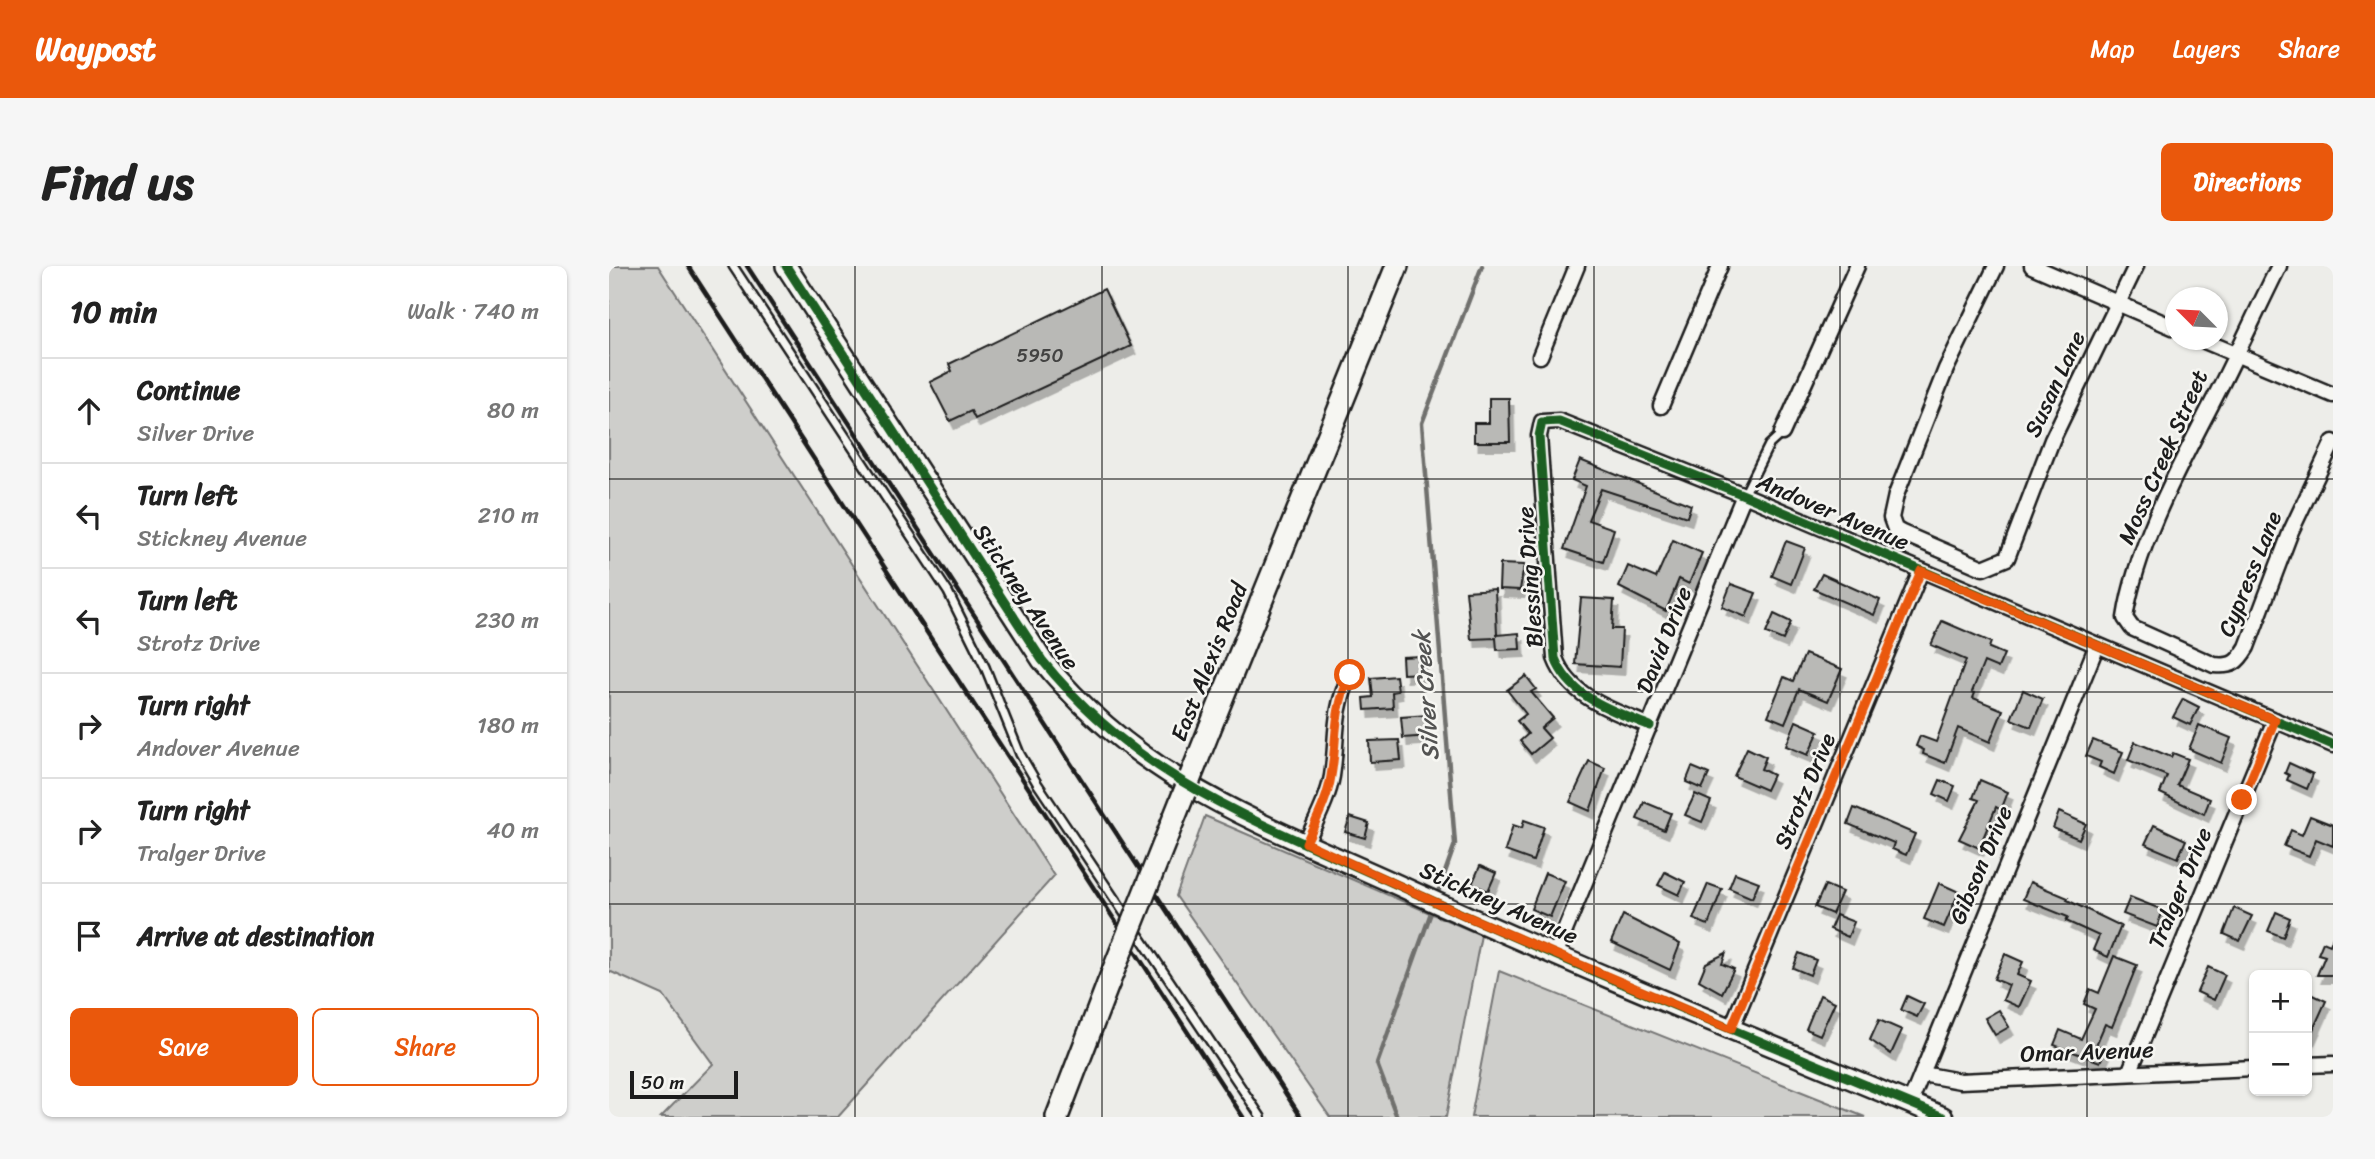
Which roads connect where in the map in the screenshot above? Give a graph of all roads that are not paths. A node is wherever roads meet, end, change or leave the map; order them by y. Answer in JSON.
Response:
{"nodes":[{"id":1,"x":733,"y":266,"type":"edge"},
{"id":2,"x":786,"y":266,"type":"edge"},
{"id":3,"x":1397,"y":266,"type":"edge"},
{"id":4,"x":1577,"y":266,"type":"edge"},
{"id":5,"x":1720,"y":266,"type":"edge"},
{"id":6,"x":1857,"y":266,"type":"edge"},
{"id":7,"x":1996,"y":266,"type":"edge"},
{"id":8,"x":2032,"y":266,"type":"edge"},
{"id":9,"x":2136,"y":266,"type":"edge"},
{"id":10,"x":2279,"y":266,"type":"edge"},
{"id":11,"x":2118,"y":303,"type":"junction"},
{"id":12,"x":2165,"y":324,"type":"edge"},
{"id":13,"x":2226,"y":350,"type":"edge"},
{"id":14,"x":2235,"y":354,"type":"junction"},
{"id":15,"x":1540,"y":356,"type":"dead end"},
{"id":16,"x":2333,"y":395,"type":"edge"},
{"id":17,"x":1661,"y":406,"type":"dead end"},
{"id":18,"x":1548,"y":419,"type":"joint"},
{"id":19,"x":1782,"y":433,"type":"joint"},
{"id":20,"x":2333,"y":442,"type":"edge"},
{"id":21,"x":1744,"y":495,"type":"junction"},
{"id":22,"x":1921,"y":571,"type":"junction"},
{"id":23,"x":2097,"y":645,"type":"junction"},
{"id":24,"x":2175,"y":648,"type":"joint"},
{"id":25,"x":1350,"y":675,"type":"dead end"},
{"id":26,"x":2275,"y":720,"type":"junction"},
{"id":27,"x":1650,"y":726,"type":"junction"},
{"id":28,"x":2333,"y":745,"type":"edge"},
{"id":29,"x":1306,"y":843,"type":"junction"},
{"id":30,"x":1555,"y":955,"type":"junction"},
{"id":31,"x":1731,"y":1029,"type":"junction"},
{"id":32,"x":2333,"y":1064,"type":"edge"},
{"id":33,"x":2312,"y":1065,"type":"edge"},
{"id":34,"x":2249,"y":1068,"type":"edge"},
{"id":35,"x":2129,"y":1073,"type":"junction"},
{"id":36,"x":1921,"y":1074,"type":"junction"},
{"id":37,"x":1910,"y":1103,"type":"junction"},
{"id":38,"x":1057,"y":1117,"type":"edge"},
{"id":39,"x":1261,"y":1117,"type":"edge"},
{"id":40,"x":1943,"y":1117,"type":"edge"}],
"edges":[{"from":1,"to":39,"type":"lane"},
{"from":2,"to":29,"type":"street","name":"Stickney Avenue"},
{"from":3,"to":38,"type":"main road","name":"East Alexis Road","bridge":true},
{"from":4,"to":15,"type":"street"},
{"from":5,"to":17,"type":"street"},
{"from":6,"to":19,"type":"street"},
{"from":7,"to":11,"type":"street","name":"Susan Lane"},
{"from":8,"to":11,"type":"street"},
{"from":9,"to":11,"type":"street","name":"Susan Lane"},
{"from":10,"to":14,"type":"street","name":"Moss Creek Street"},
{"from":11,"to":12,"type":"street"},
{"from":13,"to":14,"type":"street"},
{"from":14,"to":16,"type":"street"},
{"from":14,"to":24,"type":"street","name":"Moss Creek Street"},
{"from":18,"to":21,"type":"street","name":"Andover Avenue"},
{"from":18,"to":27,"type":"street","name":"Blessing Drive"},
{"from":19,"to":21,"type":"lane"},
{"from":20,"to":24,"type":"street","name":"Cypress Lane"},
{"from":21,"to":22,"type":"street","name":"Andover Avenue"},
{"from":21,"to":27,"type":"street","name":"David Drive"},
{"from":22,"to":23,"type":"street","name":"Andover Avenue"},
{"from":22,"to":31,"type":"street","name":"Strotz Drive"},
{"from":23,"to":26,"type":"street","name":"Andover Avenue"},
{"from":23,"to":36,"type":"street","name":"Gibson Drive"},
{"from":25,"to":29,"type":"street"},
{"from":26,"to":28,"type":"street","name":"Andover Avenue"},
{"from":26,"to":35,"type":"street","name":"Tralger Drive"},
{"from":27,"to":30,"type":"street","name":"David Drive"},
{"from":29,"to":30,"type":"street","name":"Stickney Avenue"},
{"from":30,"to":31,"type":"street","name":"Stickney Avenue"},
{"from":31,"to":37,"type":"street","name":"Stickney Avenue"},
{"from":32,"to":33,"type":"street"},
{"from":34,"to":35,"type":"street","name":"Omar Avenue"},
{"from":35,"to":36,"type":"street","name":"Omar Avenue"},
{"from":36,"to":37,"type":"street","name":"Gibson Drive"},
{"from":37,"to":40,"type":"street","name":"Stickney Avenue"}]}
